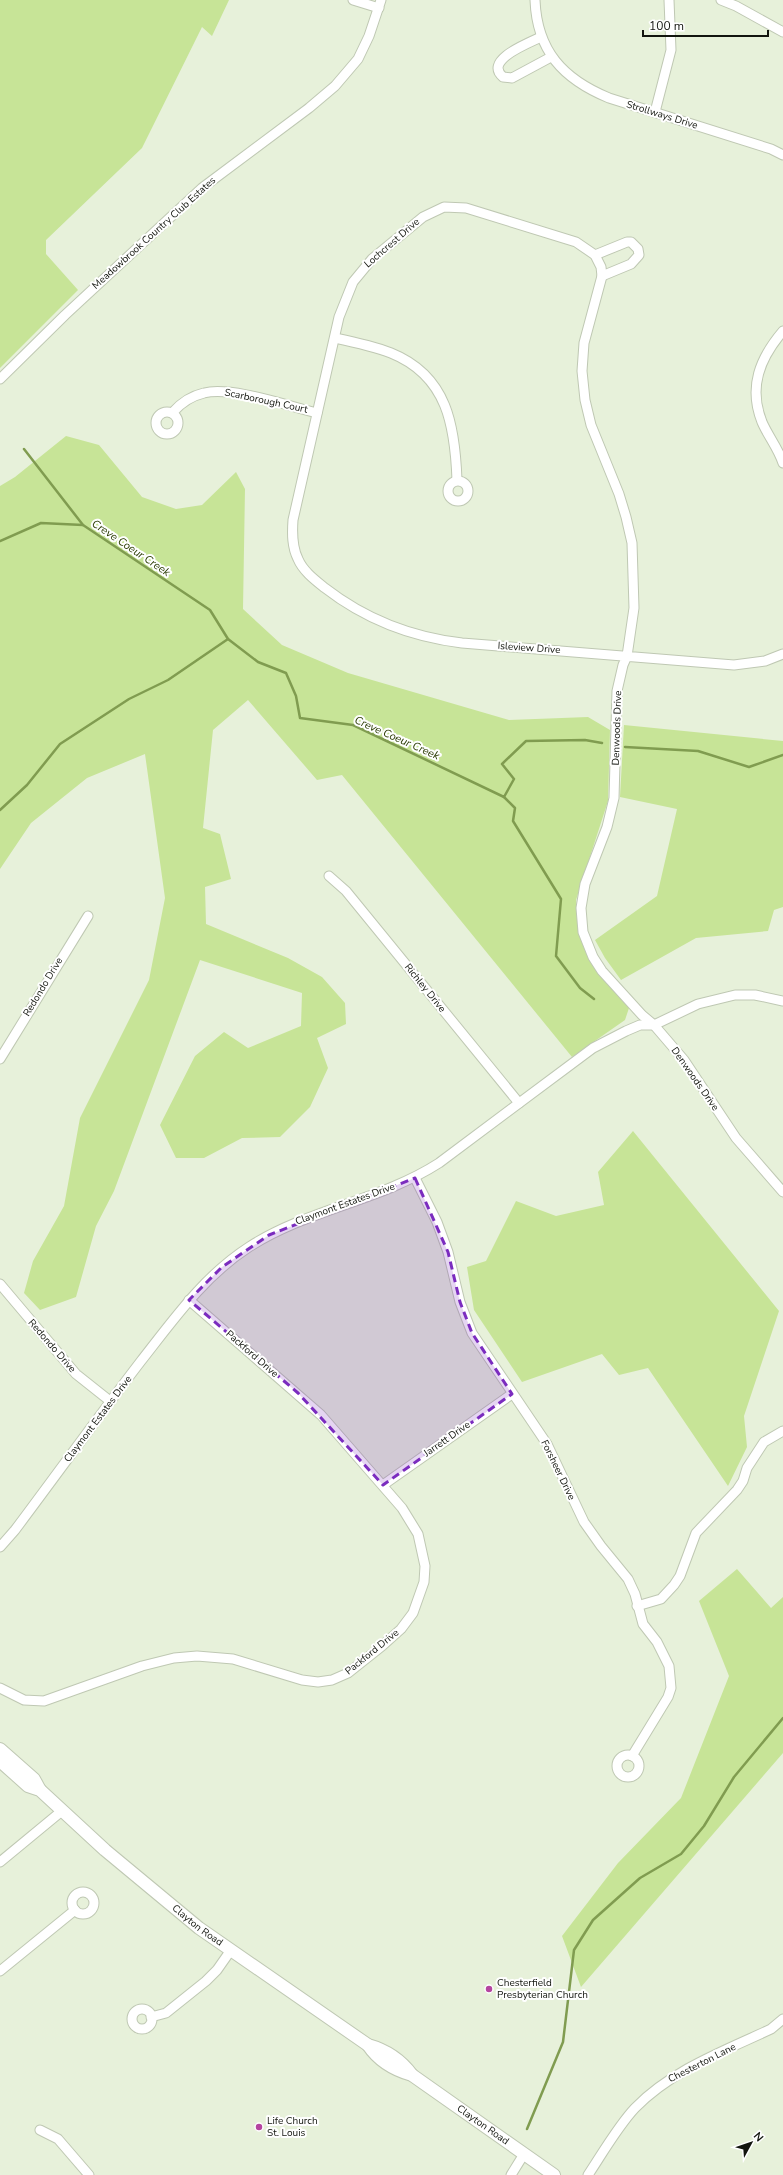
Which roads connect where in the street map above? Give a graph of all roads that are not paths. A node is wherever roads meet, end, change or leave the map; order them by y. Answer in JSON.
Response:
{"nodes":[{"id":1,"x":353,"y":0,"type":"edge"},
{"id":2,"x":535,"y":0,"type":"edge"},
{"id":3,"x":669,"y":0,"type":"edge"},
{"id":4,"x":721,"y":0,"type":"edge"},
{"id":5,"x":380,"y":4,"type":"edge"},
{"id":6,"x":783,"y":32,"type":"edge"},
{"id":7,"x":541,"y":37,"type":"junction"},
{"id":8,"x":551,"y":57,"type":"junction"},
{"id":9,"x":656,"y":112,"type":"junction"},
{"id":10,"x":783,"y":155,"type":"edge"},
{"id":11,"x":594,"y":254,"type":"junction"},
{"id":12,"x":602,"y":276,"type":"junction"},
{"id":13,"x":783,"y":331,"type":"edge"},
{"id":14,"x":335,"y":338,"type":"junction"},
{"id":15,"x":0,"y":379,"type":"edge"},
{"id":16,"x":173,"y":412,"type":"dead end"},
{"id":17,"x":317,"y":413,"type":"junction"},
{"id":18,"x":783,"y":463,"type":"edge"},
{"id":19,"x":457,"y":480,"type":"dead end"},
{"id":20,"x":298,"y":560,"type":"joint"},
{"id":21,"x":783,"y":654,"type":"edge"},
{"id":22,"x":628,"y":656,"type":"junction"},
{"id":23,"x":329,"y":876,"type":"dead end"},
{"id":24,"x":88,"y":916,"type":"dead end"},
{"id":25,"x":783,"y":1001,"type":"edge"},
{"id":26,"x":654,"y":1025,"type":"junction"},
{"id":27,"x":0,"y":1059,"type":"edge"},
{"id":28,"x":519,"y":1103,"type":"junction"},
{"id":29,"x":415,"y":1178,"type":"junction"},
{"id":30,"x":783,"y":1192,"type":"edge"},
{"id":31,"x":0,"y":1284,"type":"edge"},
{"id":32,"x":189,"y":1300,"type":"junction"},
{"id":33,"x":512,"y":1394,"type":"junction"},
{"id":34,"x":110,"y":1401,"type":"junction"},
{"id":35,"x":783,"y":1431,"type":"edge"},
{"id":36,"x":383,"y":1485,"type":"junction"},
{"id":37,"x":0,"y":1547,"type":"edge"},
{"id":38,"x":637,"y":1606,"type":"junction"},
{"id":39,"x":0,"y":1688,"type":"edge"},
{"id":40,"x":0,"y":1750,"type":"edge"},
{"id":41,"x":632,"y":1756,"type":"dead end"},
{"id":42,"x":0,"y":1761,"type":"edge"},
{"id":43,"x":40,"y":1790,"type":"junction"},
{"id":44,"x":63,"y":1810,"type":"junction"},
{"id":45,"x":0,"y":1862,"type":"edge"},
{"id":46,"x":75,"y":1910,"type":"dead end"},
{"id":47,"x":231,"y":1950,"type":"junction"},
{"id":48,"x":0,"y":1971,"type":"edge"},
{"id":49,"x":151,"y":2017,"type":"dead end"},
{"id":50,"x":783,"y":2019,"type":"edge"},
{"id":51,"x":40,"y":2130,"type":"dead end"},
{"id":52,"x":524,"y":2154,"type":"junction"},
{"id":53,"x":89,"y":2175,"type":"edge"},
{"id":54,"x":511,"y":2175,"type":"edge"},
{"id":55,"x":554,"y":2175,"type":"edge"},
{"id":56,"x":588,"y":2175,"type":"edge"}],
"edges":[{"from":1,"to":5,"type":"street"},
{"from":2,"to":7,"type":"street","name":"Strollways Drive"},
{"from":3,"to":9,"type":"street"},
{"from":4,"to":6,"type":"street"},
{"from":5,"to":15,"type":"street","name":"Meadowbrook Country Club Estates"},
{"from":7,"to":8,"type":"street","name":"Strollways Drive"},
{"from":7,"to":8,"type":"street"},
{"from":8,"to":9,"type":"street","name":"Strollways Drive"},
{"from":9,"to":10,"type":"street","name":"Strollways Drive"},
{"from":11,"to":12,"type":"street"},
{"from":11,"to":12,"type":"street"},
{"from":11,"to":14,"type":"street","name":"Lochcrest Drive"},
{"from":12,"to":22,"type":"street","name":"Denwoods Drive"},
{"from":13,"to":18,"type":"street"},
{"from":14,"to":17,"type":"street","name":"Lochcrest Drive"},
{"from":14,"to":19,"type":"street"},
{"from":16,"to":17,"type":"street","name":"Scarborough Court"},
{"from":17,"to":20,"type":"street","name":"Lochcrest Drive"},
{"from":20,"to":22,"type":"street","name":"Isleview Drive"},
{"from":21,"to":22,"type":"street","name":"Isleview Drive"},
{"from":22,"to":26,"type":"street","name":"Denwoods Drive"},
{"from":23,"to":28,"type":"street","name":"Richley Drive"},
{"from":24,"to":27,"type":"street","name":"Redondo Drive"},
{"from":25,"to":26,"type":"street","name":"Claymont Estates Drive"},
{"from":26,"to":28,"type":"street","name":"Claymont Estates Drive"},
{"from":26,"to":30,"type":"street","name":"Denwoods Drive"},
{"from":28,"to":29,"type":"street","name":"Claymont Estates Drive"},
{"from":29,"to":32,"type":"street","name":"Claymont Estates Drive"},
{"from":29,"to":33,"type":"street","name":"Forsheer Drive"},
{"from":31,"to":34,"type":"street","name":"Redondo Drive"},
{"from":32,"to":34,"type":"street","name":"Claymont Estates Drive"},
{"from":32,"to":36,"type":"street","name":"Packford Drive"},
{"from":33,"to":36,"type":"street","name":"Jarrett Drive"},
{"from":33,"to":38,"type":"street","name":"Forsheer Drive"},
{"from":34,"to":37,"type":"street","name":"Claymont Estates Drive"},
{"from":35,"to":38,"type":"street"},
{"from":36,"to":39,"type":"street","name":"Packford Drive"},
{"from":38,"to":41,"type":"street","name":"Forsheer Drive"},
{"from":40,"to":43,"type":"main road","name":"Clayton Road"},
{"from":42,"to":43,"type":"main road","name":"Clayton Road"},
{"from":43,"to":44,"type":"main road","name":"Clayton Road"},
{"from":44,"to":45,"type":"street"},
{"from":44,"to":47,"type":"main road","name":"Clayton Road"},
{"from":46,"to":48,"type":"street"},
{"from":47,"to":49,"type":"street"},
{"from":47,"to":52,"type":"main road","name":"Clayton Road"},
{"from":50,"to":56,"type":"street","name":"Chesterton Lane"},
{"from":51,"to":53,"type":"street"},
{"from":52,"to":54,"type":"street"},
{"from":52,"to":55,"type":"main road","name":"Clayton Road"}]}
